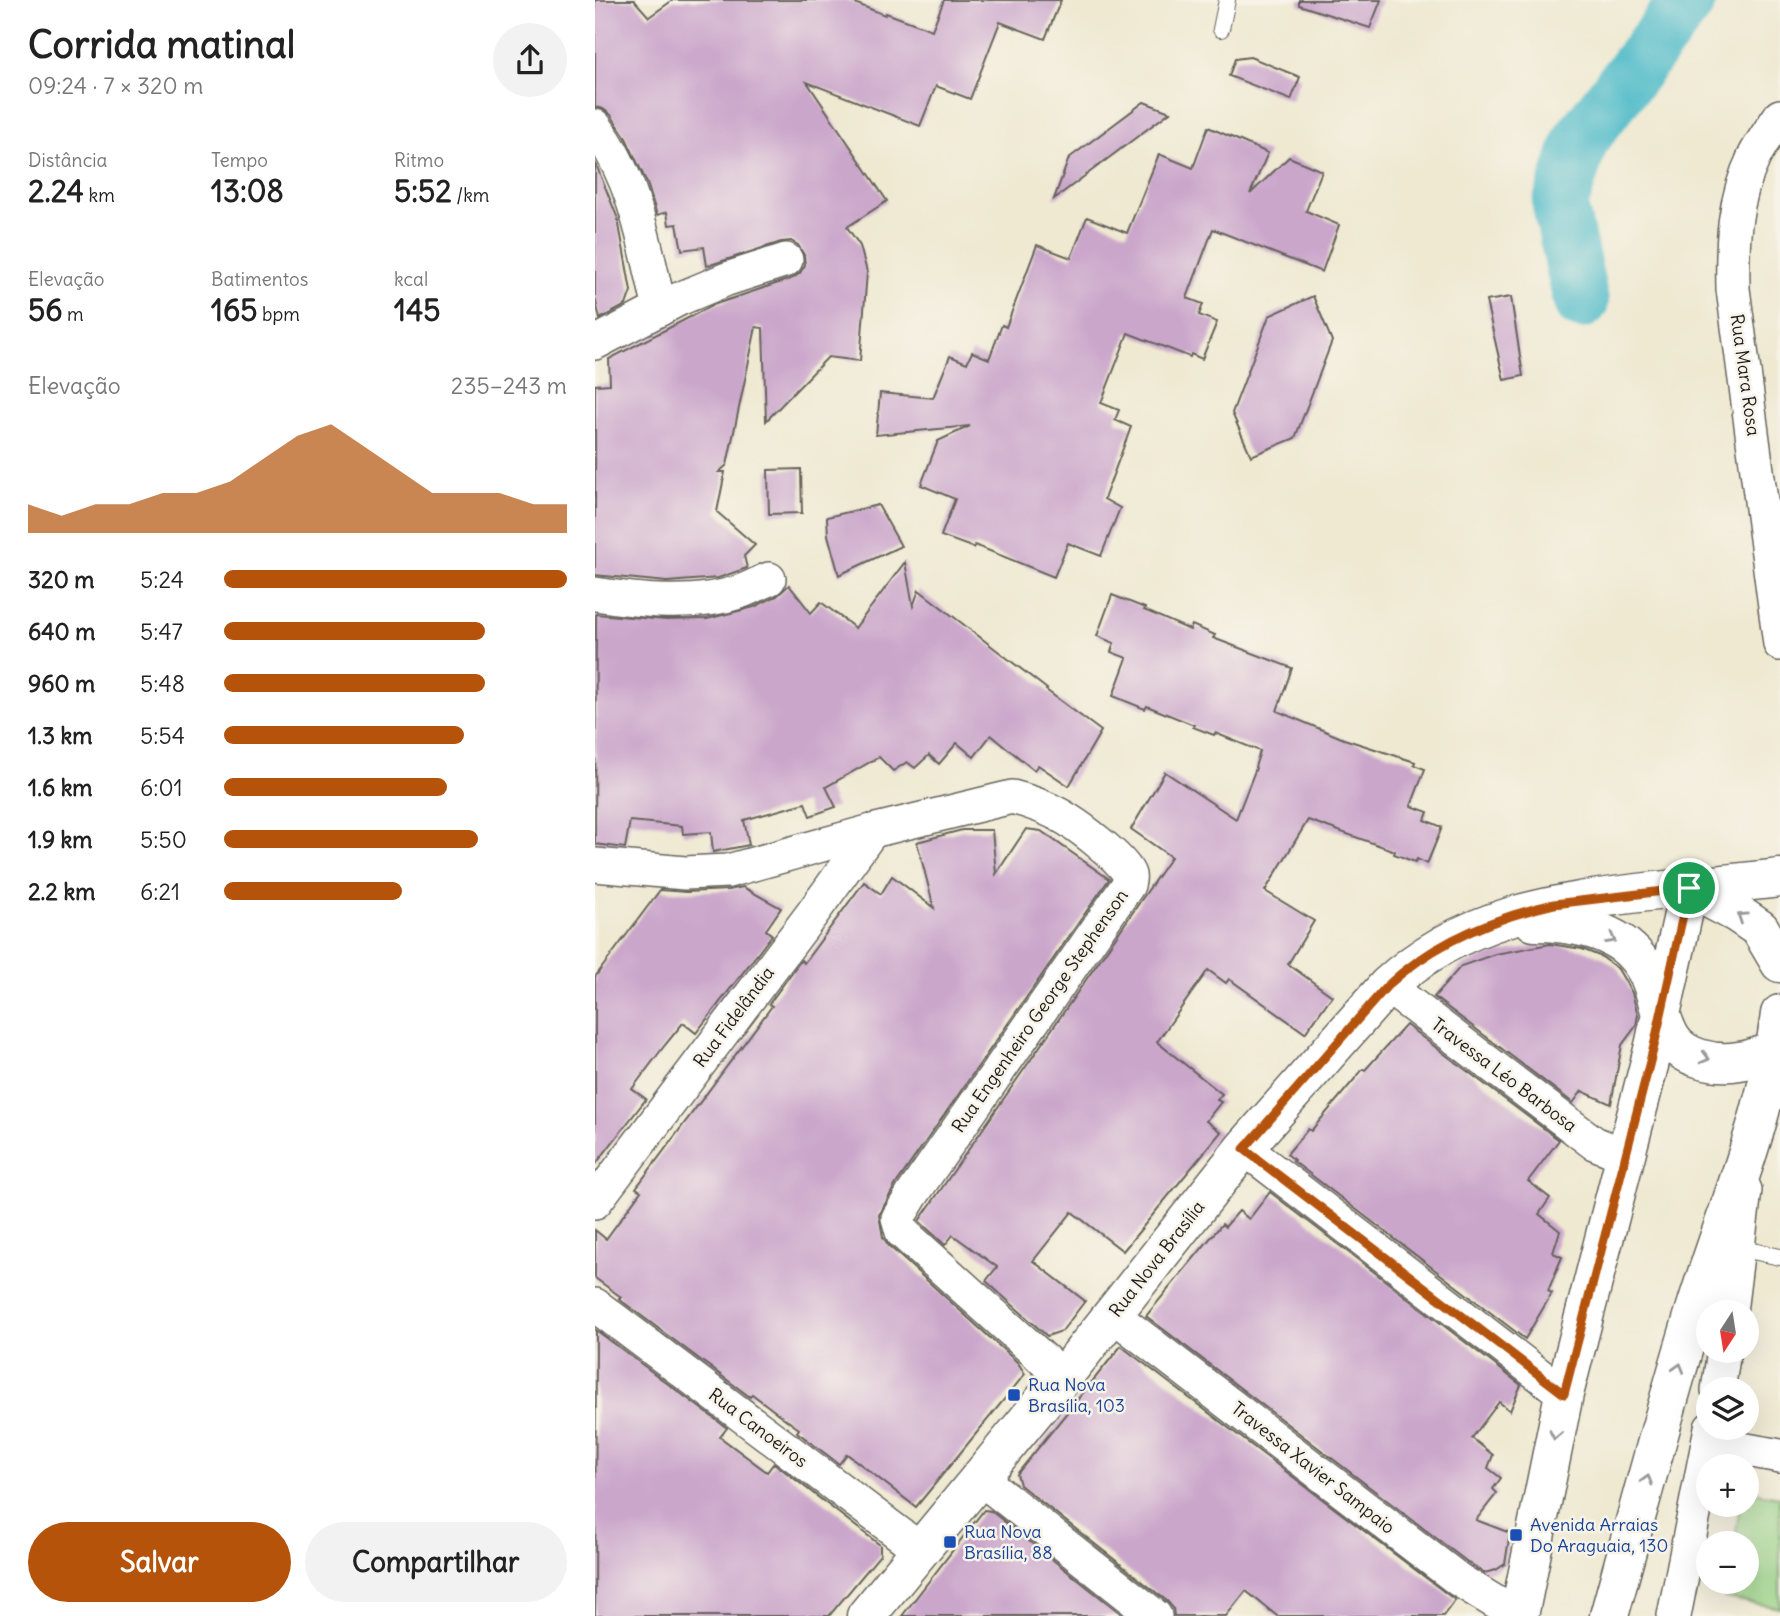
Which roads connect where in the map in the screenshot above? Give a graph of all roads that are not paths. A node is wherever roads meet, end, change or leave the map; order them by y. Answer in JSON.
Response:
{"nodes":[{"id":1,"x":1227,"y":0,"type":"edge"},
{"id":2,"x":1221,"y":29,"type":"dead end"},
{"id":3,"x":1780,"y":116,"type":"edge"},
{"id":4,"x":595,"y":126,"type":"edge"},
{"id":5,"x":786,"y":260,"type":"dead end"},
{"id":6,"x":660,"y":309,"type":"junction"},
{"id":7,"x":595,"y":343,"type":"edge"},
{"id":8,"x":769,"y":579,"type":"dead end"},
{"id":9,"x":595,"y":594,"type":"edge"},
{"id":10,"x":1779,"y":628,"type":"edge"},
{"id":11,"x":872,"y":831,"type":"junction"},
{"id":12,"x":595,"y":864,"type":"edge"},
{"id":13,"x":1780,"y":878,"type":"edge"},
{"id":14,"x":1689,"y":888,"type":"junction"},
{"id":15,"x":1473,"y":930,"type":"junction"},
{"id":16,"x":1780,"y":963,"type":"edge"},
{"id":17,"x":1387,"y":986,"type":"junction"},
{"id":18,"x":1662,"y":1013,"type":"junction"},
{"id":19,"x":1778,"y":1032,"type":"edge"},
{"id":20,"x":1244,"y":1149,"type":"junction"},
{"id":21,"x":1749,"y":1154,"type":"junction"},
{"id":22,"x":1626,"y":1156,"type":"junction"},
{"id":23,"x":595,"y":1202,"type":"edge"},
{"id":24,"x":1739,"y":1248,"type":"junction"},
{"id":25,"x":1780,"y":1257,"type":"edge"},
{"id":26,"x":1732,"y":1300,"type":"edge"},
{"id":27,"x":595,"y":1305,"type":"edge"},
{"id":28,"x":1113,"y":1315,"type":"junction"},
{"id":29,"x":1063,"y":1377,"type":"junction"},
{"id":30,"x":1564,"y":1394,"type":"junction"},
{"id":31,"x":1709,"y":1440,"type":"edge"},
{"id":32,"x":1727,"y":1440,"type":"edge"},
{"id":33,"x":1780,"y":1456,"type":"edge"},
{"id":34,"x":980,"y":1478,"type":"junction"},
{"id":35,"x":921,"y":1550,"type":"junction"},
{"id":36,"x":866,"y":1616,"type":"edge"},
{"id":37,"x":1155,"y":1616,"type":"edge"},
{"id":38,"x":1518,"y":1616,"type":"edge"},
{"id":39,"x":1609,"y":1616,"type":"edge"},
{"id":40,"x":1674,"y":1616,"type":"edge"}],
"edges":[{"from":1,"to":2,"type":"lane"},
{"from":3,"to":10,"type":"street","name":"Rua Mara Rosa"},
{"from":4,"to":6,"type":"street"},
{"from":5,"to":6,"type":"street"},
{"from":6,"to":7,"type":"street"},
{"from":8,"to":9,"type":"street"},
{"from":11,"to":12,"type":"street","name":"Rua Engenheiro George Stephenson"},
{"from":11,"to":23,"type":"street","name":"Rua Fidelândia"},
{"from":11,"to":29,"type":"street","name":"Rua Engenheiro George Stephenson"},
{"from":13,"to":14,"type":"main road","name":"Rua Nova Brasília"},
{"from":14,"to":15,"type":"main road","name":"Rua Nova Brasília"},
{"from":16,"to":14,"type":"main road","one_way":true},
{"from":14,"to":18,"type":"main road"},
{"from":15,"to":17,"type":"main road","name":"Rua Nova Brasília"},
{"from":15,"to":18,"type":"main road","name":"Rua Nova Brasília","one_way":true},
{"from":17,"to":20,"type":"main road","name":"Rua Nova Brasília"},
{"from":17,"to":22,"type":"street","name":"Travessa Léo Barbosa"},
{"from":18,"to":19,"type":"main road","name":"Rua Nova Brasília","one_way":true},
{"from":18,"to":22,"type":"main road"},
{"from":19,"to":21,"type":"main road"},
{"from":20,"to":28,"type":"main road","name":"Rua Nova Brasília"},
{"from":20,"to":30,"type":"street"},
{"from":21,"to":24,"type":"street"},
{"from":39,"to":21,"type":"main road","one_way":true},
{"from":22,"to":30,"type":"main road"},
{"from":24,"to":25,"type":"lane"},
{"from":24,"to":26,"type":"street"},
{"from":27,"to":35,"type":"street","name":"Rua Canoeiros"},
{"from":28,"to":29,"type":"main road","name":"Rua Nova Brasília"},
{"from":28,"to":38,"type":"street","name":"Travessa Xavier Sampaio"},
{"from":29,"to":34,"type":"main road","name":"Rua Nova Brasília"},
{"from":30,"to":38,"type":"main road","one_way":true},
{"from":31,"to":40,"type":"street"},
{"from":32,"to":33,"type":"street"},
{"from":34,"to":35,"type":"main road","name":"Rua Nova Brasília"},
{"from":34,"to":37,"type":"street"},
{"from":35,"to":36,"type":"main road","name":"Rua Nova Brasília"}]}
